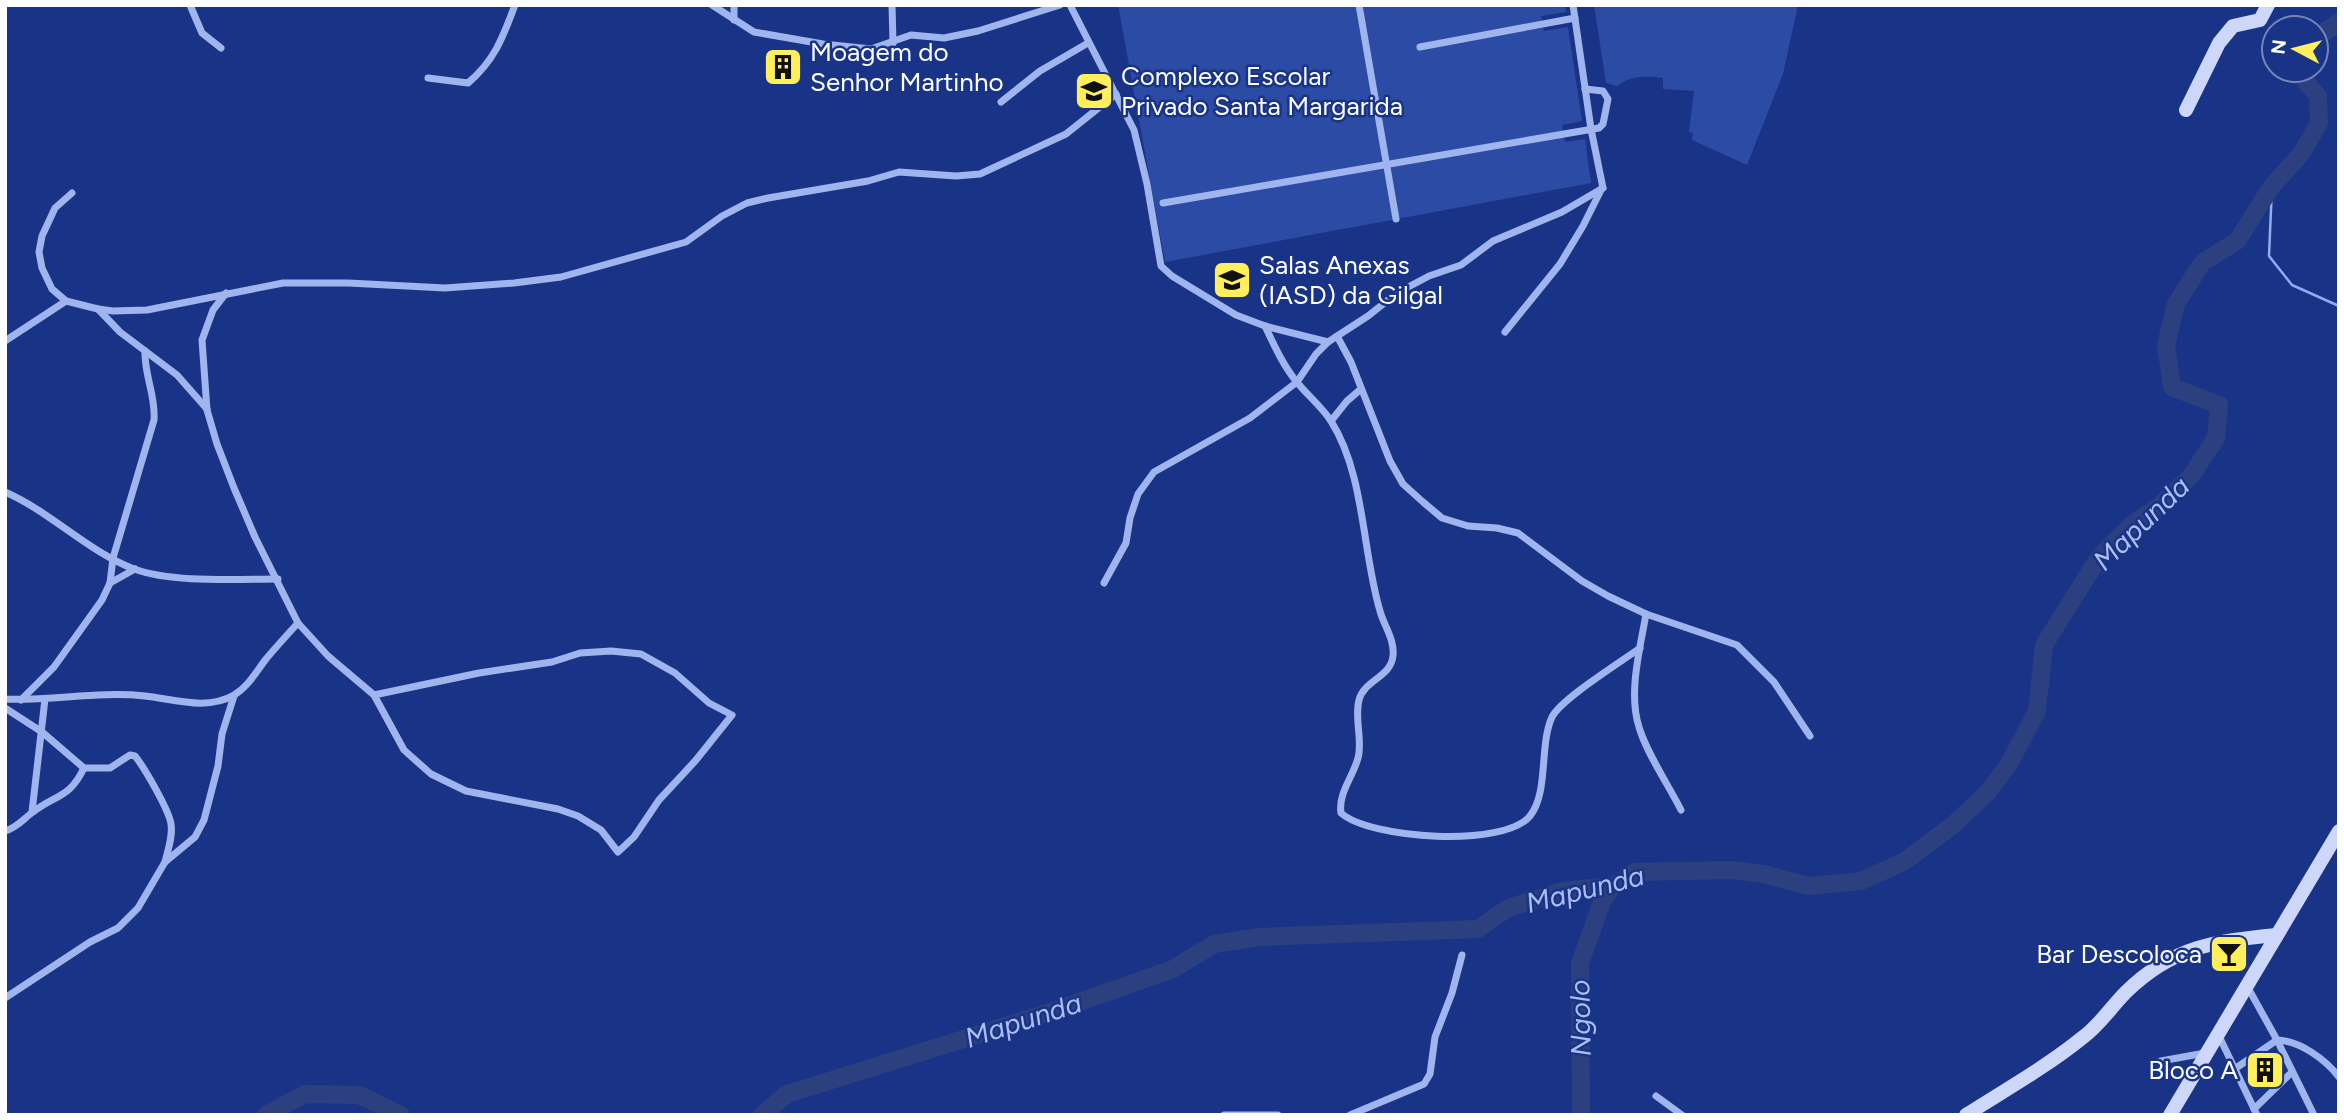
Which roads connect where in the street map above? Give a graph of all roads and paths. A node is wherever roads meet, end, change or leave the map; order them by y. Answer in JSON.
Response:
{"nodes":[{"id":1,"x":190,"y":5,"type":"edge"},
{"id":2,"x":516,"y":5,"type":"edge"},
{"id":3,"x":712,"y":5,"type":"edge"},
{"id":4,"x":734,"y":5,"type":"edge"},
{"id":5,"x":891,"y":5,"type":"edge"},
{"id":6,"x":1060,"y":5,"type":"edge"},
{"id":7,"x":1070,"y":5,"type":"edge"},
{"id":8,"x":1359,"y":5,"type":"edge"},
{"id":9,"x":1573,"y":5,"type":"edge"},
{"id":10,"x":2268,"y":5,"type":"edge"},
{"id":11,"x":1575,"y":18,"type":"junction"},
{"id":12,"x":734,"y":20,"type":"junction"},
{"id":13,"x":893,"y":43,"type":"junction"},
{"id":14,"x":1088,"y":43,"type":"junction"},
{"id":15,"x":1420,"y":47,"type":"dead end"},
{"id":16,"x":221,"y":48,"type":"dead end"},
{"id":17,"x":428,"y":78,"type":"dead end"},
{"id":18,"x":1585,"y":89,"type":"junction"},
{"id":19,"x":1116,"y":94,"type":"junction"},
{"id":20,"x":1001,"y":102,"type":"dead end"},
{"id":21,"x":2186,"y":110,"type":"dead end"},
{"id":22,"x":1591,"y":129,"type":"junction"},
{"id":23,"x":1387,"y":164,"type":"junction"},
{"id":24,"x":1603,"y":188,"type":"junction"},
{"id":25,"x":72,"y":193,"type":"dead end"},
{"id":26,"x":1163,"y":203,"type":"dead end"},
{"id":27,"x":1396,"y":219,"type":"dead end"},
{"id":28,"x":226,"y":293,"type":"junction"},
{"id":29,"x":66,"y":300,"type":"junction"},
{"id":30,"x":98,"y":309,"type":"junction"},
{"id":31,"x":1265,"y":326,"type":"junction"},
{"id":32,"x":1506,"y":332,"type":"dead end"},
{"id":33,"x":1337,"y":336,"type":"junction"},
{"id":34,"x":5,"y":341,"type":"edge"},
{"id":35,"x":1328,"y":342,"type":"junction"},
{"id":36,"x":145,"y":351,"type":"junction"},
{"id":37,"x":1297,"y":382,"type":"junction"},
{"id":38,"x":1361,"y":389,"type":"junction"},
{"id":39,"x":207,"y":410,"type":"junction"},
{"id":40,"x":1331,"y":421,"type":"junction"},
{"id":41,"x":5,"y":492,"type":"edge"},
{"id":42,"x":113,"y":558,"type":"junction"},
{"id":43,"x":135,"y":569,"type":"junction"},
{"id":44,"x":278,"y":579,"type":"junction"},
{"id":45,"x":110,"y":583,"type":"junction"},
{"id":46,"x":1104,"y":583,"type":"dead end"},
{"id":47,"x":1646,"y":614,"type":"junction"},
{"id":48,"x":298,"y":624,"type":"junction"},
{"id":49,"x":1640,"y":648,"type":"junction"},
{"id":50,"x":374,"y":695,"type":"junction"},
{"id":51,"x":233,"y":696,"type":"junction"},
{"id":52,"x":5,"y":699,"type":"edge"},
{"id":53,"x":45,"y":699,"type":"junction"},
{"id":54,"x":21,"y":700,"type":"junction"},
{"id":55,"x":5,"y":708,"type":"edge"},
{"id":56,"x":42,"y":732,"type":"junction"},
{"id":57,"x":1810,"y":736,"type":"dead end"},
{"id":58,"x":84,"y":768,"type":"junction"},
{"id":59,"x":1681,"y":810,"type":"dead end"},
{"id":60,"x":32,"y":812,"type":"junction"},
{"id":61,"x":5,"y":831,"type":"edge"},
{"id":62,"x":2339,"y":831,"type":"edge"},
{"id":63,"x":165,"y":862,"type":"junction"},
{"id":64,"x":2277,"y":934,"type":"junction"},
{"id":65,"x":1462,"y":955,"type":"dead end"},
{"id":66,"x":2246,"y":986,"type":"junction"},
{"id":67,"x":5,"y":998,"type":"edge"},
{"id":68,"x":2218,"y":1034,"type":"junction"},
{"id":69,"x":2277,"y":1040,"type":"junction"},
{"id":70,"x":2207,"y":1052,"type":"junction"},
{"id":71,"x":2161,"y":1061,"type":"dead end"},
{"id":72,"x":2236,"y":1068,"type":"junction"},
{"id":73,"x":2292,"y":1072,"type":"junction"},
{"id":74,"x":2339,"y":1077,"type":"edge"},
{"id":75,"x":1656,"y":1096,"type":"dead end"},
{"id":76,"x":2255,"y":1112,"type":"edge"},
{"id":77,"x":1224,"y":1115,"type":"edge"},
{"id":78,"x":1278,"y":1115,"type":"edge"},
{"id":79,"x":1350,"y":1115,"type":"edge"},
{"id":80,"x":1682,"y":1115,"type":"edge"},
{"id":81,"x":1966,"y":1115,"type":"edge"},
{"id":82,"x":2170,"y":1115,"type":"edge"},
{"id":83,"x":2313,"y":1115,"type":"edge"}],
"edges":[{"from":1,"to":16,"type":"street"},
{"from":2,"to":17,"type":"street"},
{"from":3,"to":12,"type":"street"},
{"from":4,"to":12,"type":"street"},
{"from":5,"to":13,"type":"street"},
{"from":6,"to":13,"type":"street"},
{"from":7,"to":14,"type":"street"},
{"from":8,"to":23,"type":"street"},
{"from":9,"to":11,"type":"street"},
{"from":10,"to":21,"type":"street"},
{"from":11,"to":15,"type":"street"},
{"from":11,"to":18,"type":"street"},
{"from":12,"to":13,"type":"street"},
{"from":14,"to":19,"type":"street"},
{"from":14,"to":20,"type":"street"},
{"from":18,"to":22,"type":"street"},
{"from":18,"to":22,"type":"street"},
{"from":19,"to":28,"type":"street"},
{"from":19,"to":31,"type":"street"},
{"from":22,"to":23,"type":"street"},
{"from":22,"to":24,"type":"street"},
{"from":23,"to":26,"type":"street"},
{"from":23,"to":27,"type":"street"},
{"from":24,"to":32,"type":"street"},
{"from":24,"to":33,"type":"street"},
{"from":25,"to":29,"type":"street"},
{"from":28,"to":30,"type":"street"},
{"from":28,"to":39,"type":"street"},
{"from":29,"to":30,"type":"street"},
{"from":29,"to":34,"type":"street"},
{"from":30,"to":36,"type":"street"},
{"from":31,"to":35,"type":"street"},
{"from":31,"to":37,"type":"street"},
{"from":33,"to":35,"type":"street"},
{"from":33,"to":38,"type":"street"},
{"from":35,"to":37,"type":"street"},
{"from":36,"to":39,"type":"street"},
{"from":36,"to":42,"type":"street"},
{"from":37,"to":40,"type":"street"},
{"from":37,"to":46,"type":"street"},
{"from":38,"to":40,"type":"street"},
{"from":38,"to":47,"type":"street"},
{"from":39,"to":44,"type":"street"},
{"from":40,"to":49,"type":"street"},
{"from":41,"to":42,"type":"street"},
{"from":42,"to":43,"type":"street"},
{"from":42,"to":45,"type":"street"},
{"from":43,"to":44,"type":"street"},
{"from":43,"to":45,"type":"street"},
{"from":44,"to":48,"type":"street"},
{"from":45,"to":54,"type":"street"},
{"from":47,"to":49,"type":"street"},
{"from":47,"to":57,"type":"street"},
{"from":48,"to":50,"type":"street"},
{"from":48,"to":51,"type":"street"},
{"from":49,"to":59,"type":"street"},
{"from":50,"to":50,"type":"street"},
{"from":51,"to":53,"type":"street"},
{"from":51,"to":63,"type":"street"},
{"from":52,"to":54,"type":"street"},
{"from":53,"to":54,"type":"street"},
{"from":53,"to":56,"type":"street"},
{"from":55,"to":56,"type":"street"},
{"from":56,"to":58,"type":"street"},
{"from":56,"to":60,"type":"street"},
{"from":58,"to":60,"type":"street"},
{"from":58,"to":63,"type":"street"},
{"from":60,"to":61,"type":"street"},
{"from":62,"to":64,"type":"street"},
{"from":63,"to":67,"type":"street"},
{"from":64,"to":66,"type":"street"},
{"from":64,"to":81,"type":"street"},
{"from":65,"to":79,"type":"street"},
{"from":66,"to":68,"type":"street"},
{"from":66,"to":69,"type":"street"},
{"from":68,"to":70,"type":"street"},
{"from":68,"to":72,"type":"street"},
{"from":69,"to":72,"type":"street"},
{"from":69,"to":73,"type":"street"},
{"from":69,"to":74,"type":"street"},
{"from":70,"to":71,"type":"street"},
{"from":70,"to":82,"type":"street"},
{"from":72,"to":76,"type":"street"},
{"from":73,"to":76,"type":"street"},
{"from":73,"to":83,"type":"street"},
{"from":75,"to":80,"type":"street"},
{"from":77,"to":78,"type":"street"}]}
